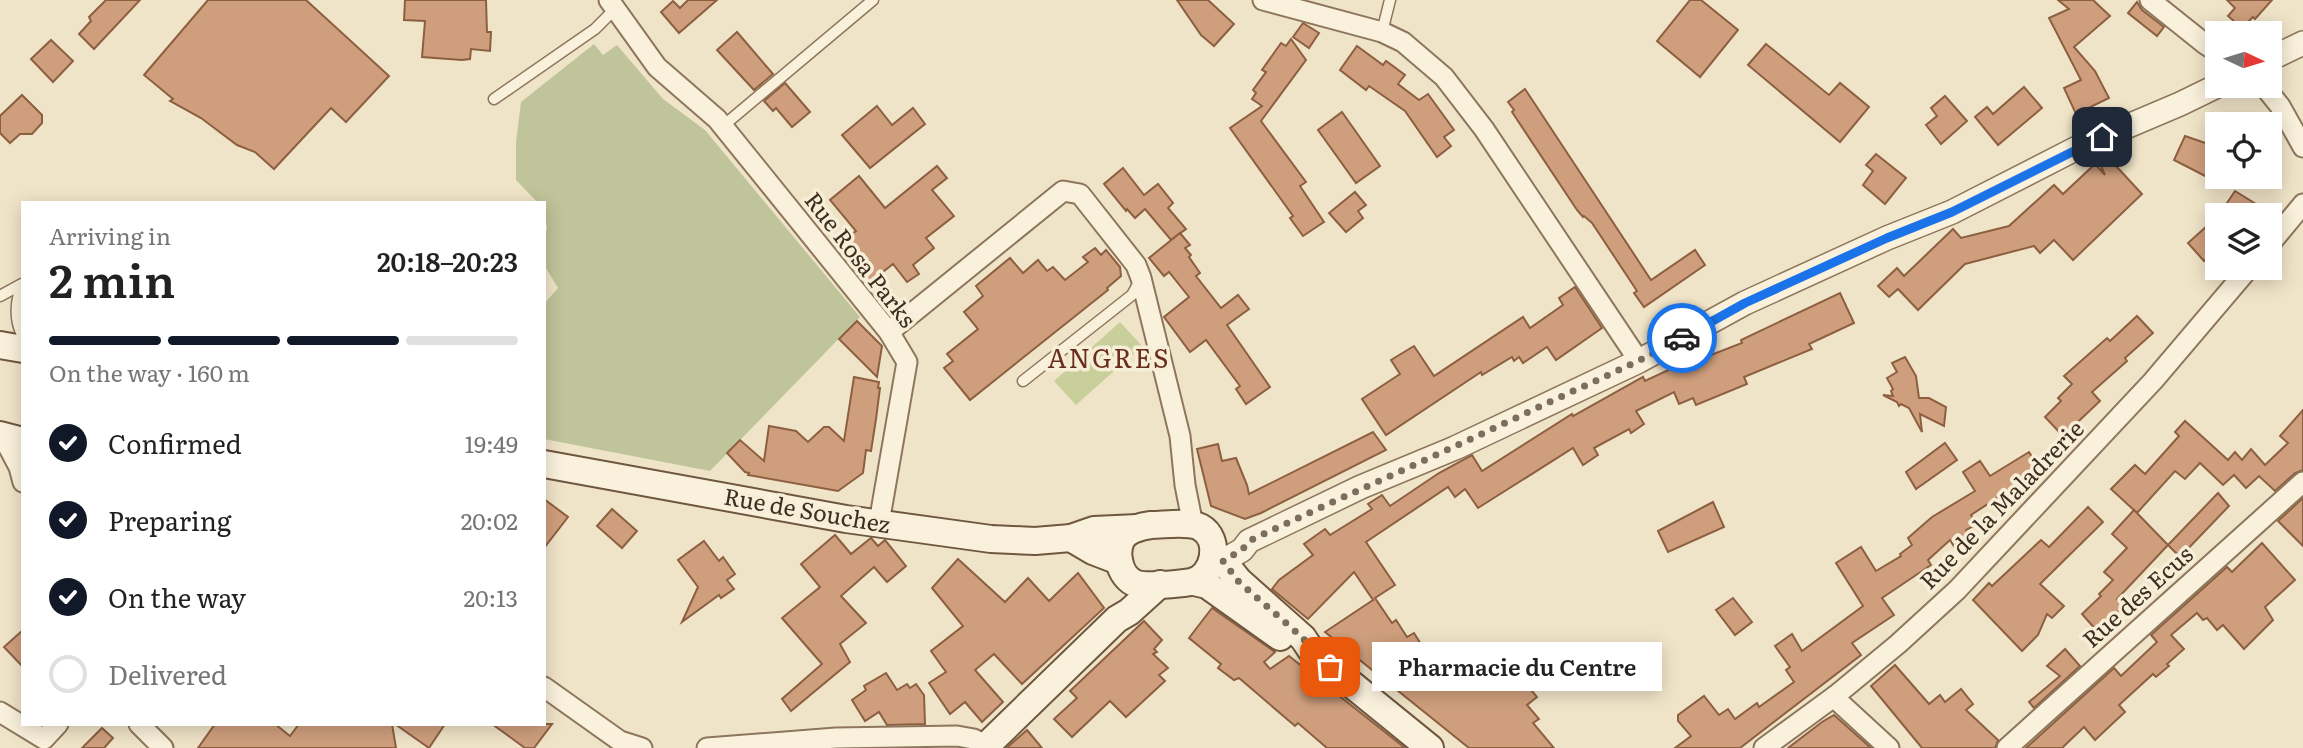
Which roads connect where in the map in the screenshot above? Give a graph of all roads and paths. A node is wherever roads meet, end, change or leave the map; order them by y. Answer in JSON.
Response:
{"nodes":[{"id":1,"x":873,"y":0,"type":"edge"},
{"id":2,"x":1263,"y":0,"type":"edge"},
{"id":3,"x":1390,"y":0,"type":"edge"},
{"id":4,"x":2150,"y":0,"type":"edge"},
{"id":5,"x":618,"y":3,"type":"edge"},
{"id":6,"x":1382,"y":32,"type":"junction"},
{"id":7,"x":2205,"y":43,"type":"edge"},
{"id":8,"x":2303,"y":43,"type":"edge"},
{"id":9,"x":2282,"y":54,"type":"edge"},
{"id":10,"x":2205,"y":92,"type":"edge"},
{"id":11,"x":2274,"y":98,"type":"edge"},
{"id":12,"x":494,"y":99,"type":"dead end"},
{"id":13,"x":723,"y":126,"type":"junction"},
{"id":14,"x":2303,"y":147,"type":"edge"},
{"id":15,"x":2303,"y":204,"type":"edge"},
{"id":16,"x":2282,"y":229,"type":"edge"},
{"id":17,"x":1141,"y":278,"type":"junction"},
{"id":18,"x":2239,"y":280,"type":"edge"},
{"id":19,"x":21,"y":284,"type":"edge"},
{"id":20,"x":21,"y":288,"type":"edge"},
{"id":21,"x":0,"y":296,"type":"edge"},
{"id":22,"x":20,"y":312,"type":"edge"},
{"id":23,"x":889,"y":332,"type":"junction"},
{"id":24,"x":21,"y":334,"type":"edge"},
{"id":25,"x":0,"y":345,"type":"edge"},
{"id":26,"x":21,"y":349,"type":"edge"},
{"id":27,"x":1639,"y":361,"type":"junction"},
{"id":28,"x":1023,"y":381,"type":"dead end"},
{"id":29,"x":8,"y":437,"type":"edge"},
{"id":30,"x":546,"y":464,"type":"edge"},
{"id":31,"x":21,"y":474,"type":"edge"},
{"id":32,"x":2303,"y":482,"type":"edge"},
{"id":33,"x":879,"y":523,"type":"junction"},
{"id":34,"x":1138,"y":528,"type":"junction"},
{"id":35,"x":1070,"y":538,"type":"junction"},
{"id":36,"x":1249,"y":541,"type":"junction"},
{"id":37,"x":1209,"y":545,"type":"junction"},
{"id":38,"x":1124,"y":570,"type":"junction"},
{"id":39,"x":1194,"y":582,"type":"junction"},
{"id":40,"x":1160,"y":584,"type":"junction"},
{"id":41,"x":1117,"y":619,"type":"junction"},
{"id":42,"x":1313,"y":653,"type":"junction"},
{"id":43,"x":546,"y":688,"type":"edge"},
{"id":44,"x":1835,"y":696,"type":"junction"},
{"id":45,"x":0,"y":712,"type":"edge"},
{"id":46,"x":21,"y":726,"type":"edge"},
{"id":47,"x":21,"y":726,"type":"edge"},
{"id":48,"x":57,"y":726,"type":"edge"},
{"id":49,"x":141,"y":726,"type":"edge"},
{"id":50,"x":47,"y":743,"type":"edge"},
{"id":51,"x":984,"y":747,"type":"edge"},
{"id":52,"x":163,"y":748,"type":"edge"},
{"id":53,"x":642,"y":748,"type":"edge"},
{"id":54,"x":707,"y":748,"type":"edge"},
{"id":55,"x":1430,"y":748,"type":"edge"},
{"id":56,"x":1764,"y":748,"type":"edge"},
{"id":57,"x":1889,"y":748,"type":"edge"},
{"id":58,"x":2007,"y":748,"type":"edge"}],
"edges":[{"from":1,"to":13,"type":"lane"},
{"from":2,"to":6,"type":"street"},
{"from":3,"to":6,"type":"lane"},
{"from":4,"to":7,"type":"street"},
{"from":5,"to":12,"type":"lane"},
{"from":5,"to":13,"type":"street","name":"Rue Rosa Parks"},
{"from":6,"to":27,"type":"street"},
{"from":8,"to":9,"type":"street"},
{"from":10,"to":27,"type":"street"},
{"from":11,"to":14,"type":"street"},
{"from":13,"to":23,"type":"street","name":"Rue Rosa Parks"},
{"from":15,"to":16,"type":"street"},
{"from":17,"to":23,"type":"street"},
{"from":17,"to":28,"type":"lane"},
{"from":17,"to":37,"type":"street"},
{"from":18,"to":44,"type":"street","name":"Rue de la Maladrerie"},
{"from":19,"to":21,"type":"lane"},
{"from":20,"to":22,"type":"lane"},
{"from":22,"to":24,"type":"lane"},
{"from":23,"to":33,"type":"street","name":"Rue Rosa Parks"},
{"from":25,"to":26,"type":"main road"},
{"from":27,"to":36,"type":"street"},
{"from":29,"to":31,"type":"street"},
{"from":30,"to":33,"type":"main road","name":"Rue de Souchez"},
{"from":32,"to":58,"type":"street","name":"Rue des Ecus"},
{"from":33,"to":35,"type":"main road","name":"Rue de Souchez"},
{"from":34,"to":35,"type":"main road","name":"Rue de Souchez"},
{"from":34,"to":37,"type":"main road","name":"Rue de Souchez"},
{"from":34,"to":38,"type":"main road"},
{"from":35,"to":38,"type":"main road"},
{"from":36,"to":37,"type":"street"},
{"from":36,"to":37,"type":"street"},
{"from":37,"to":39,"type":"main road"},
{"from":37,"to":42,"type":"main road"},
{"from":38,"to":40,"type":"main road"},
{"from":38,"to":41,"type":"main road"},
{"from":39,"to":40,"type":"main road"},
{"from":39,"to":42,"type":"main road"},
{"from":40,"to":41,"type":"main road"},
{"from":41,"to":51,"type":"main road"},
{"from":42,"to":55,"type":"main road"},
{"from":43,"to":53,"type":"street"},
{"from":44,"to":56,"type":"street","name":"Rue de la Maladrerie"},
{"from":44,"to":57,"type":"street"},
{"from":45,"to":47,"type":"street"},
{"from":46,"to":50,"type":"street"},
{"from":48,"to":50,"type":"street"},
{"from":49,"to":52,"type":"street"},
{"from":51,"to":54,"type":"street"}]}
